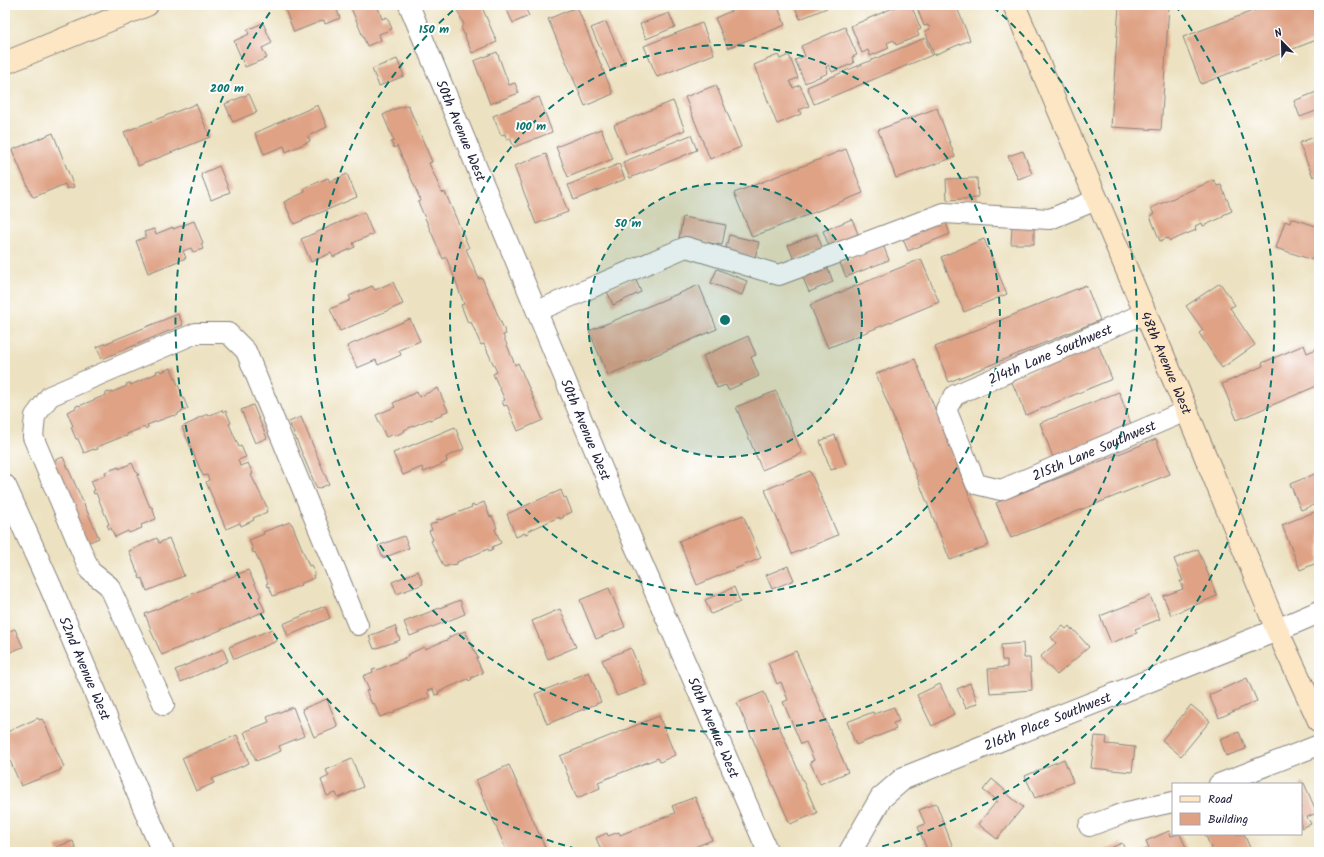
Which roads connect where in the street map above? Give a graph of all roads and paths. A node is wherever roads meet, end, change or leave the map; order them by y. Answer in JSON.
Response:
{"nodes":[{"id":1,"x":147,"y":5,"type":"edge"},
{"id":2,"x":409,"y":5,"type":"edge"},
{"id":3,"x":1014,"y":5,"type":"edge"},
{"id":4,"x":5,"y":63,"type":"edge"},
{"id":5,"x":1096,"y":200,"type":"junction"},
{"id":6,"x":537,"y":311,"type":"junction"},
{"id":7,"x":1145,"y":313,"type":"junction"},
{"id":8,"x":1186,"y":411,"type":"junction"},
{"id":9,"x":5,"y":486,"type":"edge"},
{"id":10,"x":1001,"y":490,"type":"joint"},
{"id":11,"x":9,"y":508,"type":"edge"},
{"id":12,"x":1319,"y":612,"type":"edge"},
{"id":13,"x":358,"y":625,"type":"dead end"},
{"id":14,"x":1277,"y":630,"type":"junction"},
{"id":15,"x":164,"y":705,"type":"dead end"},
{"id":16,"x":1319,"y":721,"type":"edge"},
{"id":17,"x":1319,"y":745,"type":"edge"},
{"id":18,"x":1222,"y":783,"type":"edge"},
{"id":19,"x":1172,"y":802,"type":"edge"},
{"id":20,"x":1089,"y":826,"type":"dead end"},
{"id":21,"x":163,"y":852,"type":"edge"},
{"id":22,"x":768,"y":852,"type":"edge"},
{"id":23,"x":850,"y":852,"type":"edge"}],
"edges":[{"from":1,"to":4,"type":"main road"},
{"from":2,"to":6,"type":"street","name":"50th Avenue West"},
{"from":3,"to":5,"type":"main road","name":"48th Avenue West"},
{"from":5,"to":6,"type":"street"},
{"from":5,"to":7,"type":"main road","name":"48th Avenue West"},
{"from":6,"to":22,"type":"street","name":"50th Avenue West"},
{"from":7,"to":8,"type":"main road","name":"48th Avenue West"},
{"from":7,"to":10,"type":"street","name":"214th Lane Southwest"},
{"from":8,"to":10,"type":"street","name":"215th Lane Southwest"},
{"from":8,"to":14,"type":"main road","name":"48th Avenue West"},
{"from":9,"to":11,"type":"street","name":"52nd Avenue West"},
{"from":11,"to":21,"type":"street","name":"52nd Avenue West"},
{"from":12,"to":14,"type":"street","name":"216th Place Southwest"},
{"from":13,"to":15,"type":"street"},
{"from":14,"to":16,"type":"main road","name":"48th Avenue West"},
{"from":14,"to":23,"type":"street","name":"216th Place Southwest"},
{"from":17,"to":18,"type":"street"},
{"from":19,"to":20,"type":"street"}]}
